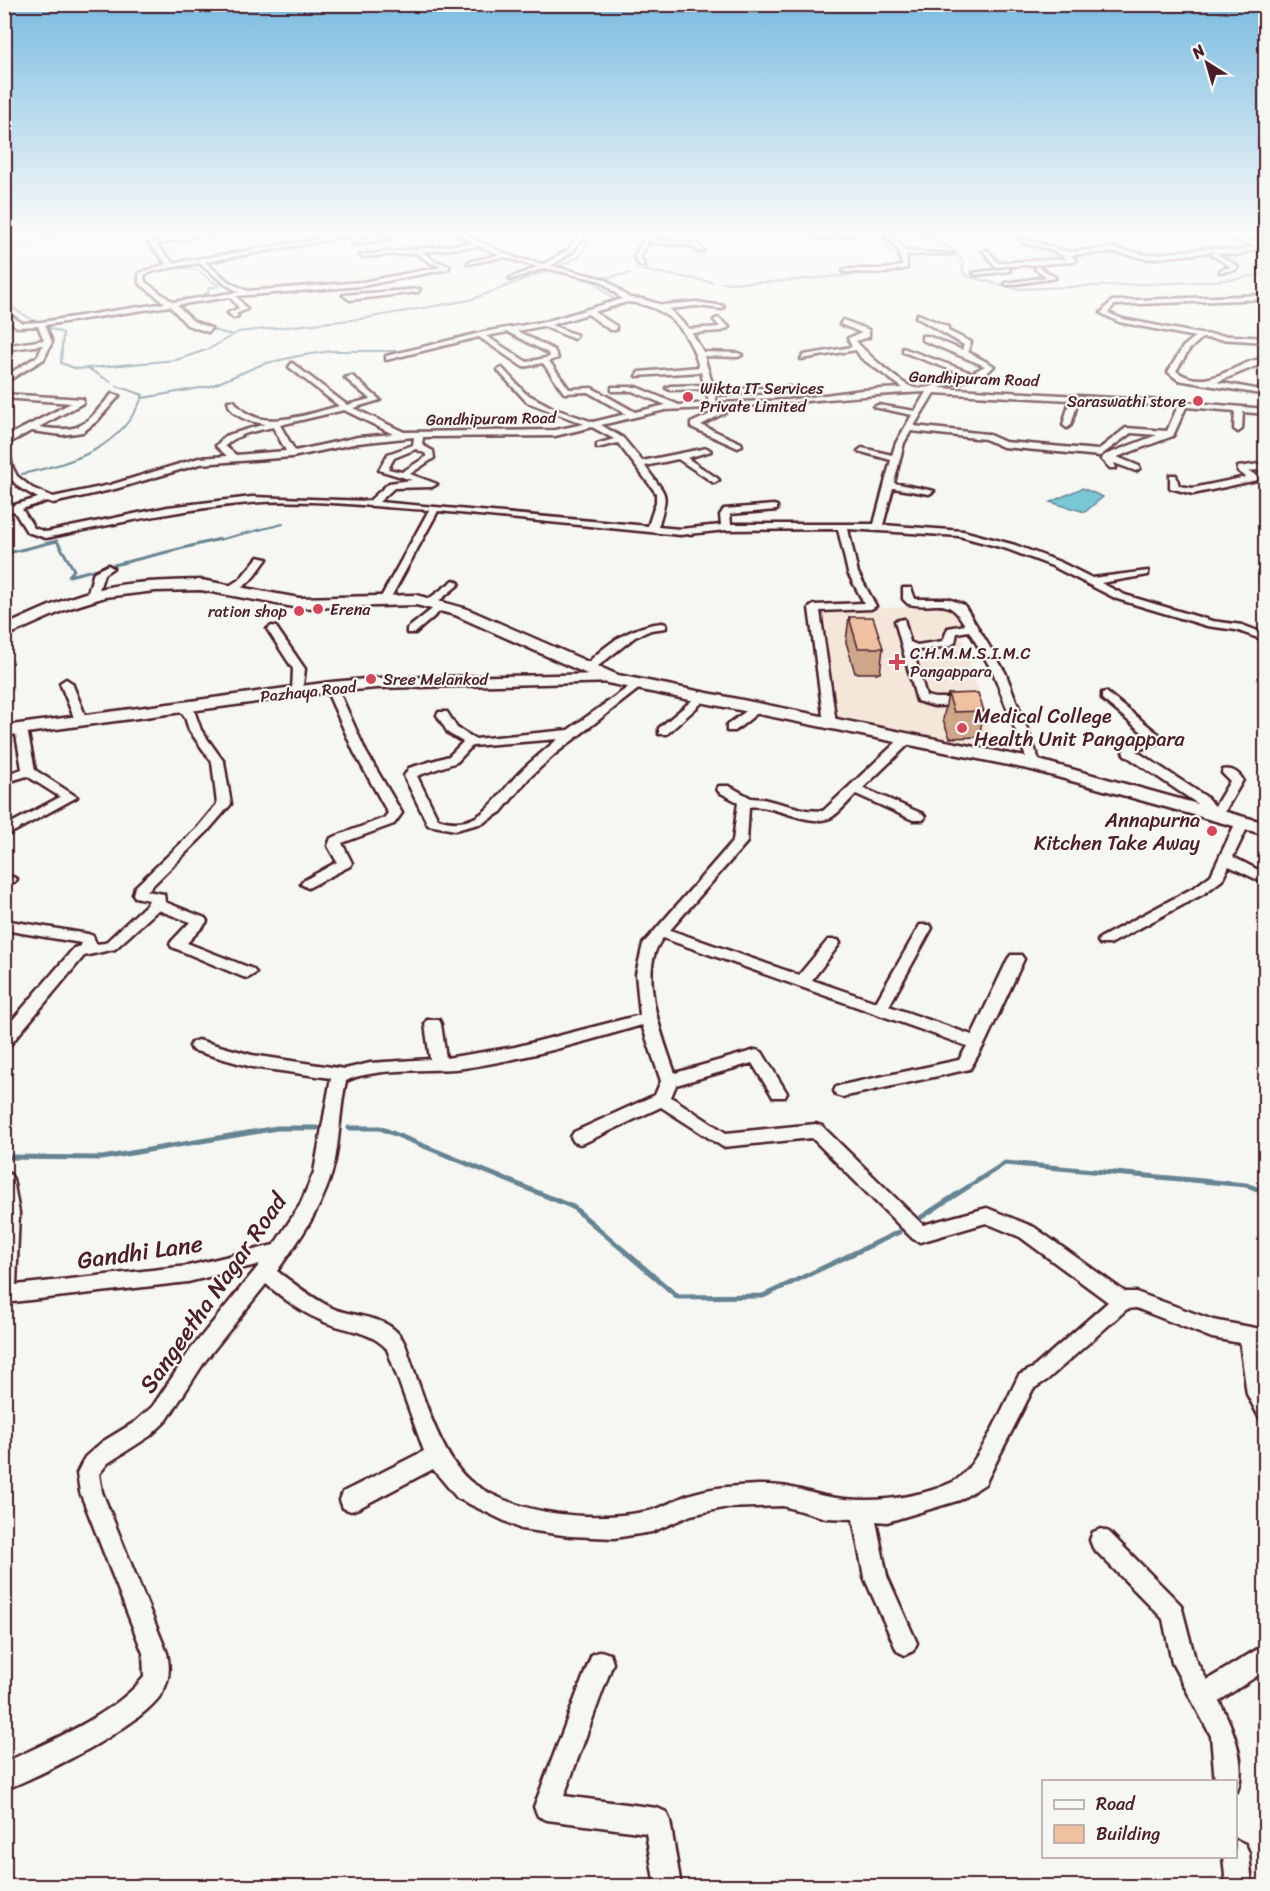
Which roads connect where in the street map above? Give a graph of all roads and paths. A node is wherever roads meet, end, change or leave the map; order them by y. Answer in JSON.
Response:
{"nodes":[{"id":1,"x":16,"y":321,"type":"edge"},
{"id":2,"x":57,"y":321,"type":"edge"},
{"id":3,"x":188,"y":321,"type":"edge"},
{"id":4,"x":555,"y":321,"type":"edge"},
{"id":5,"x":603,"y":321,"type":"edge"},
{"id":6,"x":676,"y":321,"type":"edge"},
{"id":7,"x":719,"y":321,"type":"edge"},
{"id":8,"x":932,"y":321,"type":"edge"},
{"id":9,"x":1123,"y":321,"type":"edge"},
{"id":10,"x":843,"y":322,"type":"dead end"},
{"id":11,"x":41,"y":324,"type":"junction"},
{"id":12,"x":544,"y":324,"type":"junction"},
{"id":13,"x":613,"y":328,"type":"dead end"},
{"id":14,"x":208,"y":330,"type":"dead end"},
{"id":15,"x":510,"y":330,"type":"junction"},
{"id":16,"x":687,"y":331,"type":"junction"},
{"id":17,"x":480,"y":335,"type":"junction"},
{"id":18,"x":1200,"y":336,"type":"junction"},
{"id":19,"x":574,"y":337,"type":"dead end"},
{"id":20,"x":925,"y":338,"type":"dead end"},
{"id":21,"x":1266,"y":340,"type":"edge"},
{"id":22,"x":48,"y":342,"type":"junction"},
{"id":23,"x":4,"y":348,"type":"edge"},
{"id":24,"x":857,"y":348,"type":"junction"},
{"id":25,"x":906,"y":350,"type":"dead end"},
{"id":26,"x":964,"y":353,"type":"junction"},
{"id":27,"x":701,"y":354,"type":"junction"},
{"id":28,"x":738,"y":355,"type":"dead end"},
{"id":29,"x":804,"y":357,"type":"dead end"},
{"id":30,"x":389,"y":358,"type":"dead end"},
{"id":31,"x":1264,"y":360,"type":"edge"},
{"id":32,"x":545,"y":361,"type":"junction"},
{"id":33,"x":526,"y":364,"type":"junction"},
{"id":34,"x":292,"y":365,"type":"dead end"},
{"id":35,"x":704,"y":369,"type":"junction"},
{"id":36,"x":639,"y":374,"type":"dead end"},
{"id":37,"x":971,"y":375,"type":"junction"},
{"id":38,"x":349,"y":378,"type":"dead end"},
{"id":39,"x":4,"y":381,"type":"edge"},
{"id":40,"x":1207,"y":383,"type":"junction"},
{"id":41,"x":615,"y":388,"type":"dead end"},
{"id":42,"x":670,"y":388,"type":"dead end"},
{"id":43,"x":789,"y":389,"type":"dead end"},
{"id":44,"x":709,"y":390,"type":"junction"},
{"id":45,"x":910,"y":390,"type":"junction"},
{"id":46,"x":929,"y":390,"type":"junction"},
{"id":47,"x":1266,"y":393,"type":"edge"},
{"id":48,"x":4,"y":396,"type":"edge"},
{"id":49,"x":115,"y":396,"type":"dead end"},
{"id":50,"x":1074,"y":399,"type":"junction"},
{"id":51,"x":231,"y":403,"type":"dead end"},
{"id":52,"x":1183,"y":404,"type":"junction"},
{"id":53,"x":709,"y":405,"type":"junction"},
{"id":54,"x":677,"y":407,"type":"junction"},
{"id":55,"x":878,"y":407,"type":"dead end"},
{"id":56,"x":346,"y":408,"type":"junction"},
{"id":57,"x":1239,"y":409,"type":"junction"},
{"id":58,"x":1266,"y":412,"type":"edge"},
{"id":59,"x":632,"y":414,"type":"junction"},
{"id":60,"x":918,"y":414,"type":"junction"},
{"id":61,"x":275,"y":424,"type":"junction"},
{"id":62,"x":596,"y":424,"type":"junction"},
{"id":63,"x":1066,"y":425,"type":"dead end"},
{"id":64,"x":31,"y":428,"type":"junction"},
{"id":65,"x":909,"y":428,"type":"junction"},
{"id":66,"x":1238,"y":429,"type":"dead end"},
{"id":67,"x":1169,"y":433,"type":"junction"},
{"id":68,"x":419,"y":434,"type":"junction"},
{"id":69,"x":403,"y":435,"type":"junction"},
{"id":70,"x":620,"y":440,"type":"junction"},
{"id":71,"x":4,"y":443,"type":"edge"},
{"id":72,"x":738,"y":445,"type":"dead end"},
{"id":73,"x":417,"y":446,"type":"junction"},
{"id":74,"x":600,"y":446,"type":"dead end"},
{"id":75,"x":707,"y":451,"type":"dead end"},
{"id":76,"x":862,"y":451,"type":"dead end"},
{"id":77,"x":292,"y":454,"type":"junction"},
{"id":78,"x":1108,"y":454,"type":"junction"},
{"id":79,"x":233,"y":457,"type":"junction"},
{"id":80,"x":682,"y":458,"type":"junction"},
{"id":81,"x":896,"y":459,"type":"junction"},
{"id":82,"x":641,"y":464,"type":"junction"},
{"id":83,"x":1113,"y":466,"type":"dead end"},
{"id":84,"x":1266,"y":466,"type":"edge"},
{"id":85,"x":1136,"y":468,"type":"dead end"},
{"id":86,"x":405,"y":474,"type":"junction"},
{"id":87,"x":1173,"y":477,"type":"dead end"},
{"id":88,"x":714,"y":480,"type":"dead end"},
{"id":89,"x":414,"y":483,"type":"junction"},
{"id":90,"x":432,"y":484,"type":"dead end"},
{"id":91,"x":889,"y":485,"type":"junction"},
{"id":92,"x":929,"y":491,"type":"dead end"},
{"id":93,"x":45,"y":499,"type":"junction"},
{"id":94,"x":370,"y":505,"type":"junction"},
{"id":95,"x":16,"y":508,"type":"junction"},
{"id":96,"x":435,"y":508,"type":"junction"},
{"id":97,"x":774,"y":508,"type":"dead end"},
{"id":98,"x":4,"y":511,"type":"edge"},
{"id":99,"x":842,"y":525,"type":"junction"},
{"id":100,"x":878,"y":526,"type":"junction"},
{"id":101,"x":726,"y":527,"type":"junction"},
{"id":102,"x":652,"y":530,"type":"junction"},
{"id":103,"x":262,"y":559,"type":"dead end"},
{"id":104,"x":108,"y":568,"type":"dead end"},
{"id":105,"x":1143,"y":573,"type":"dead end"},
{"id":106,"x":1092,"y":581,"type":"junction"},
{"id":107,"x":454,"y":583,"type":"dead end"},
{"id":108,"x":230,"y":590,"type":"junction"},
{"id":109,"x":907,"y":590,"type":"dead end"},
{"id":110,"x":92,"y":596,"type":"junction"},
{"id":111,"x":384,"y":599,"type":"junction"},
{"id":112,"x":436,"y":604,"type":"junction"},
{"id":113,"x":900,"y":621,"type":"dead end"},
{"id":114,"x":662,"y":626,"type":"dead end"},
{"id":115,"x":972,"y":627,"type":"junction"},
{"id":116,"x":272,"y":629,"type":"dead end"},
{"id":117,"x":411,"y":631,"type":"dead end"},
{"id":118,"x":4,"y":632,"type":"edge"},
{"id":119,"x":1266,"y":638,"type":"edge"},
{"id":120,"x":906,"y":646,"type":"junction"},
{"id":121,"x":589,"y":668,"type":"junction"},
{"id":122,"x":613,"y":679,"type":"junction"},
{"id":123,"x":66,"y":683,"type":"dead end"},
{"id":124,"x":637,"y":685,"type":"junction"},
{"id":125,"x":332,"y":687,"type":"junction"},
{"id":126,"x":298,"y":691,"type":"junction"},
{"id":127,"x":1106,"y":696,"type":"dead end"},
{"id":128,"x":701,"y":697,"type":"junction"},
{"id":129,"x":974,"y":701,"type":"edge"},
{"id":130,"x":183,"y":706,"type":"junction"},
{"id":131,"x":756,"y":708,"type":"junction"},
{"id":132,"x":442,"y":714,"type":"dead end"},
{"id":133,"x":81,"y":720,"type":"junction"},
{"id":134,"x":830,"y":723,"type":"junction"},
{"id":135,"x":731,"y":728,"type":"dead end"},
{"id":136,"x":13,"y":730,"type":"edge"},
{"id":137,"x":663,"y":731,"type":"dead end"},
{"id":138,"x":570,"y":734,"type":"junction"},
{"id":139,"x":908,"y":738,"type":"junction"},
{"id":140,"x":472,"y":742,"type":"junction"},
{"id":141,"x":1035,"y":765,"type":"junction"},
{"id":142,"x":29,"y":771,"type":"junction"},
{"id":143,"x":1228,"y":773,"type":"dead end"},
{"id":144,"x":4,"y":779,"type":"edge"},
{"id":145,"x":724,"y":789,"type":"dead end"},
{"id":146,"x":855,"y":789,"type":"junction"},
{"id":147,"x":748,"y":802,"type":"junction"},
{"id":148,"x":1216,"y":815,"type":"junction"},
{"id":149,"x":918,"y":817,"type":"dead end"},
{"id":150,"x":1243,"y":822,"type":"junction"},
{"id":151,"x":1266,"y":829,"type":"edge"},
{"id":152,"x":4,"y":833,"type":"edge"},
{"id":153,"x":1226,"y":859,"type":"junction"},
{"id":154,"x":1266,"y":880,"type":"edge"},
{"id":155,"x":308,"y":884,"type":"dead end"},
{"id":156,"x":154,"y":903,"type":"junction"},
{"id":157,"x":4,"y":926,"type":"edge"},
{"id":158,"x":925,"y":928,"type":"dead end"},
{"id":159,"x":660,"y":932,"type":"junction"},
{"id":160,"x":1105,"y":941,"type":"dead end"},
{"id":161,"x":833,"y":943,"type":"dead end"},
{"id":162,"x":89,"y":948,"type":"junction"},
{"id":163,"x":1016,"y":959,"type":"dead end"},
{"id":164,"x":248,"y":973,"type":"dead end"},
{"id":165,"x":801,"y":983,"type":"junction"},
{"id":166,"x":879,"y":1010,"type":"junction"},
{"id":167,"x":648,"y":1018,"type":"junction"},
{"id":168,"x":433,"y":1024,"type":"dead end"},
{"id":169,"x":4,"y":1041,"type":"edge"},
{"id":170,"x":977,"y":1043,"type":"junction"},
{"id":171,"x":198,"y":1046,"type":"dead end"},
{"id":172,"x":439,"y":1065,"type":"junction"},
{"id":173,"x":343,"y":1074,"type":"junction"},
{"id":174,"x":669,"y":1081,"type":"junction"},
{"id":175,"x":842,"y":1091,"type":"dead end"},
{"id":176,"x":779,"y":1093,"type":"dead end"},
{"id":177,"x":662,"y":1099,"type":"junction"},
{"id":178,"x":580,"y":1137,"type":"dead end"},
{"id":179,"x":4,"y":1179,"type":"edge"},
{"id":180,"x":281,"y":1251,"type":"junction"},
{"id":181,"x":266,"y":1274,"type":"junction"},
{"id":182,"x":5,"y":1295,"type":"edge"},
{"id":183,"x":1122,"y":1301,"type":"junction"},
{"id":184,"x":1257,"y":1337,"type":"edge"},
{"id":185,"x":1266,"y":1410,"type":"edge"},
{"id":186,"x":436,"y":1456,"type":"junction"},
{"id":187,"x":351,"y":1500,"type":"dead end"},
{"id":188,"x":862,"y":1509,"type":"junction"},
{"id":189,"x":1101,"y":1540,"type":"dead end"},
{"id":190,"x":905,"y":1643,"type":"dead end"},
{"id":191,"x":1266,"y":1656,"type":"edge"},
{"id":192,"x":601,"y":1663,"type":"dead end"},
{"id":193,"x":1203,"y":1697,"type":"junction"},
{"id":194,"x":4,"y":1777,"type":"edge"},
{"id":195,"x":1228,"y":1780,"type":"edge"},
{"id":196,"x":1236,"y":1858,"type":"edge"},
{"id":197,"x":668,"y":1887,"type":"edge"},
{"id":198,"x":1239,"y":1887,"type":"edge"}],
"edges":[{"from":1,"to":11,"type":"street"},
{"from":2,"to":11,"type":"street"},
{"from":3,"to":14,"type":"street"},
{"from":4,"to":12,"type":"street"},
{"from":5,"to":13,"type":"street"},
{"from":6,"to":16,"type":"street"},
{"from":7,"to":16,"type":"street"},
{"from":8,"to":26,"type":"street"},
{"from":9,"to":18,"type":"street"},
{"from":10,"to":24,"type":"street"},
{"from":11,"to":22,"type":"street"},
{"from":12,"to":15,"type":"street"},
{"from":12,"to":19,"type":"street"},
{"from":15,"to":17,"type":"street"},
{"from":15,"to":32,"type":"street"},
{"from":16,"to":27,"type":"street"},
{"from":17,"to":30,"type":"street"},
{"from":17,"to":33,"type":"street"},
{"from":18,"to":21,"type":"street"},
{"from":18,"to":40,"type":"street"},
{"from":20,"to":26,"type":"street"},
{"from":22,"to":23,"type":"street"},
{"from":22,"to":39,"type":"street"},
{"from":24,"to":29,"type":"street"},
{"from":24,"to":45,"type":"street"},
{"from":25,"to":37,"type":"street"},
{"from":26,"to":37,"type":"street"},
{"from":27,"to":28,"type":"street"},
{"from":27,"to":35,"type":"street"},
{"from":31,"to":40,"type":"street"},
{"from":32,"to":33,"type":"street"},
{"from":32,"to":59,"type":"street"},
{"from":33,"to":62,"type":"street"},
{"from":34,"to":56,"type":"street"},
{"from":35,"to":36,"type":"street"},
{"from":35,"to":44,"type":"street"},
{"from":37,"to":46,"type":"street"},
{"from":38,"to":56,"type":"street"},
{"from":40,"to":47,"type":"street"},
{"from":41,"to":54,"type":"street"},
{"from":42,"to":44,"type":"street"},
{"from":43,"to":44,"type":"street"},
{"from":44,"to":53,"type":"street"},
{"from":45,"to":46,"type":"street","name":"Gandhipuram Road"},
{"from":45,"to":53,"type":"street","name":"Gandhipuram Road"},
{"from":46,"to":50,"type":"street","name":"Gandhipuram Road"},
{"from":46,"to":60,"type":"street"},
{"from":48,"to":64,"type":"street"},
{"from":49,"to":64,"type":"street"},
{"from":50,"to":52,"type":"street","name":"Gandhipuram Road"},
{"from":50,"to":63,"type":"street"},
{"from":51,"to":61,"type":"street"},
{"from":52,"to":57,"type":"street","name":"Gandhipuram Road"},
{"from":52,"to":67,"type":"street"},
{"from":53,"to":54,"type":"street","name":"Gandhipuram Road"},
{"from":53,"to":72,"type":"street"},
{"from":54,"to":59,"type":"street","name":"Gandhipuram Road"},
{"from":55,"to":60,"type":"street"},
{"from":56,"to":61,"type":"street"},
{"from":56,"to":69,"type":"street"},
{"from":57,"to":58,"type":"street","name":"Gandhipuram Road"},
{"from":57,"to":66,"type":"street"},
{"from":59,"to":62,"type":"street","name":"Gandhipuram Road"},
{"from":60,"to":65,"type":"street"},
{"from":61,"to":77,"type":"street"},
{"from":61,"to":79,"type":"street"},
{"from":62,"to":68,"type":"street","name":"Gandhipuram Road"},
{"from":62,"to":70,"type":"street"},
{"from":64,"to":71,"type":"street"},
{"from":65,"to":78,"type":"street"},
{"from":65,"to":81,"type":"street"},
{"from":67,"to":78,"type":"street"},
{"from":67,"to":78,"type":"street"},
{"from":68,"to":69,"type":"street","name":"Gandhipuram Road"},
{"from":68,"to":73,"type":"street"},
{"from":69,"to":77,"type":"street","name":"Gandhipuram Road"},
{"from":70,"to":74,"type":"street"},
{"from":70,"to":82,"type":"street"},
{"from":71,"to":93,"type":"street"},
{"from":73,"to":86,"type":"street"},
{"from":73,"to":86,"type":"street"},
{"from":75,"to":80,"type":"street"},
{"from":76,"to":81,"type":"street"},
{"from":77,"to":79,"type":"street","name":"Gandhipuram Road"},
{"from":78,"to":83,"type":"street"},
{"from":78,"to":85,"type":"street"},
{"from":79,"to":93,"type":"street","name":"Gandhipuram Road"},
{"from":80,"to":82,"type":"street"},
{"from":80,"to":88,"type":"street"},
{"from":81,"to":91,"type":"street"},
{"from":82,"to":102,"type":"street"},
{"from":84,"to":87,"type":"street"},
{"from":86,"to":89,"type":"street"},
{"from":89,"to":90,"type":"street"},
{"from":89,"to":94,"type":"street"},
{"from":91,"to":92,"type":"street"},
{"from":91,"to":100,"type":"street"},
{"from":93,"to":95,"type":"street","name":"Gandhipuram Road"},
{"from":94,"to":95,"type":"street"},
{"from":94,"to":96,"type":"street"},
{"from":95,"to":98,"type":"street","name":"Gandhipuram Road"},
{"from":96,"to":102,"type":"street"},
{"from":96,"to":111,"type":"street"},
{"from":97,"to":101,"type":"street"},
{"from":99,"to":100,"type":"street"},
{"from":99,"to":101,"type":"street"},
{"from":99,"to":134,"type":"street"},
{"from":100,"to":106,"type":"street"},
{"from":101,"to":102,"type":"street"},
{"from":103,"to":108,"type":"street"},
{"from":104,"to":110,"type":"street"},
{"from":105,"to":106,"type":"street"},
{"from":106,"to":119,"type":"street"},
{"from":107,"to":112,"type":"street"},
{"from":108,"to":110,"type":"main road"},
{"from":108,"to":111,"type":"main road"},
{"from":109,"to":115,"type":"street"},
{"from":110,"to":118,"type":"main road"},
{"from":111,"to":112,"type":"main road"},
{"from":112,"to":117,"type":"street"},
{"from":112,"to":121,"type":"main road"},
{"from":113,"to":120,"type":"street"},
{"from":114,"to":121,"type":"street"},
{"from":115,"to":120,"type":"street"},
{"from":115,"to":141,"type":"street"},
{"from":116,"to":126,"type":"street"},
{"from":120,"to":129,"type":"street"},
{"from":121,"to":122,"type":"main road"},
{"from":122,"to":124,"type":"main road"},
{"from":122,"to":125,"type":"street","name":"Pazhaya Road"},
{"from":123,"to":133,"type":"street"},
{"from":124,"to":128,"type":"main road"},
{"from":124,"to":138,"type":"street"},
{"from":125,"to":126,"type":"street","name":"Pazhaya Road"},
{"from":125,"to":155,"type":"street"},
{"from":126,"to":130,"type":"street","name":"Pazhaya Road"},
{"from":127,"to":148,"type":"street"},
{"from":128,"to":131,"type":"main road"},
{"from":128,"to":137,"type":"street"},
{"from":130,"to":133,"type":"street","name":"Pazhaya Road"},
{"from":130,"to":156,"type":"street"},
{"from":131,"to":134,"type":"main road"},
{"from":131,"to":135,"type":"street"},
{"from":132,"to":140,"type":"street"},
{"from":133,"to":136,"type":"street","name":"Pazhaya Road"},
{"from":134,"to":139,"type":"main road"},
{"from":136,"to":142,"type":"street"},
{"from":138,"to":140,"type":"street"},
{"from":138,"to":140,"type":"street"},
{"from":139,"to":141,"type":"main road"},
{"from":139,"to":146,"type":"street"},
{"from":141,"to":148,"type":"main road"},
{"from":142,"to":144,"type":"street"},
{"from":142,"to":152,"type":"street"},
{"from":143,"to":148,"type":"street"},
{"from":145,"to":147,"type":"street"},
{"from":146,"to":147,"type":"street"},
{"from":146,"to":149,"type":"street"},
{"from":147,"to":159,"type":"street"},
{"from":148,"to":150,"type":"main road"},
{"from":150,"to":151,"type":"main road"},
{"from":150,"to":153,"type":"street"},
{"from":153,"to":154,"type":"street"},
{"from":153,"to":160,"type":"street"},
{"from":156,"to":162,"type":"street"},
{"from":156,"to":164,"type":"street"},
{"from":157,"to":162,"type":"street"},
{"from":158,"to":166,"type":"street"},
{"from":159,"to":165,"type":"street"},
{"from":159,"to":167,"type":"street"},
{"from":161,"to":165,"type":"street"},
{"from":162,"to":169,"type":"street"},
{"from":163,"to":170,"type":"street"},
{"from":165,"to":166,"type":"street"},
{"from":166,"to":170,"type":"street"},
{"from":167,"to":172,"type":"street"},
{"from":167,"to":174,"type":"street"},
{"from":168,"to":172,"type":"street"},
{"from":170,"to":175,"type":"street"},
{"from":171,"to":173,"type":"street"},
{"from":172,"to":173,"type":"street"},
{"from":173,"to":180,"type":"street","name":"Sangeetha Nagar Road"},
{"from":174,"to":176,"type":"street"},
{"from":174,"to":177,"type":"street"},
{"from":177,"to":178,"type":"street"},
{"from":177,"to":183,"type":"street"},
{"from":179,"to":182,"type":"street"},
{"from":180,"to":181,"type":"street","name":"Sangeetha Nagar Road"},
{"from":180,"to":182,"type":"street","name":"Gandhi Lane"},
{"from":181,"to":186,"type":"street"},
{"from":181,"to":194,"type":"street","name":"Sangeetha Nagar Road"},
{"from":183,"to":184,"type":"street"},
{"from":183,"to":188,"type":"street"},
{"from":184,"to":185,"type":"street"},
{"from":186,"to":187,"type":"street"},
{"from":186,"to":188,"type":"street"},
{"from":188,"to":190,"type":"street"},
{"from":189,"to":193,"type":"street"},
{"from":191,"to":193,"type":"street"},
{"from":192,"to":197,"type":"street"},
{"from":193,"to":195,"type":"street"},
{"from":196,"to":198,"type":"street"}]}
